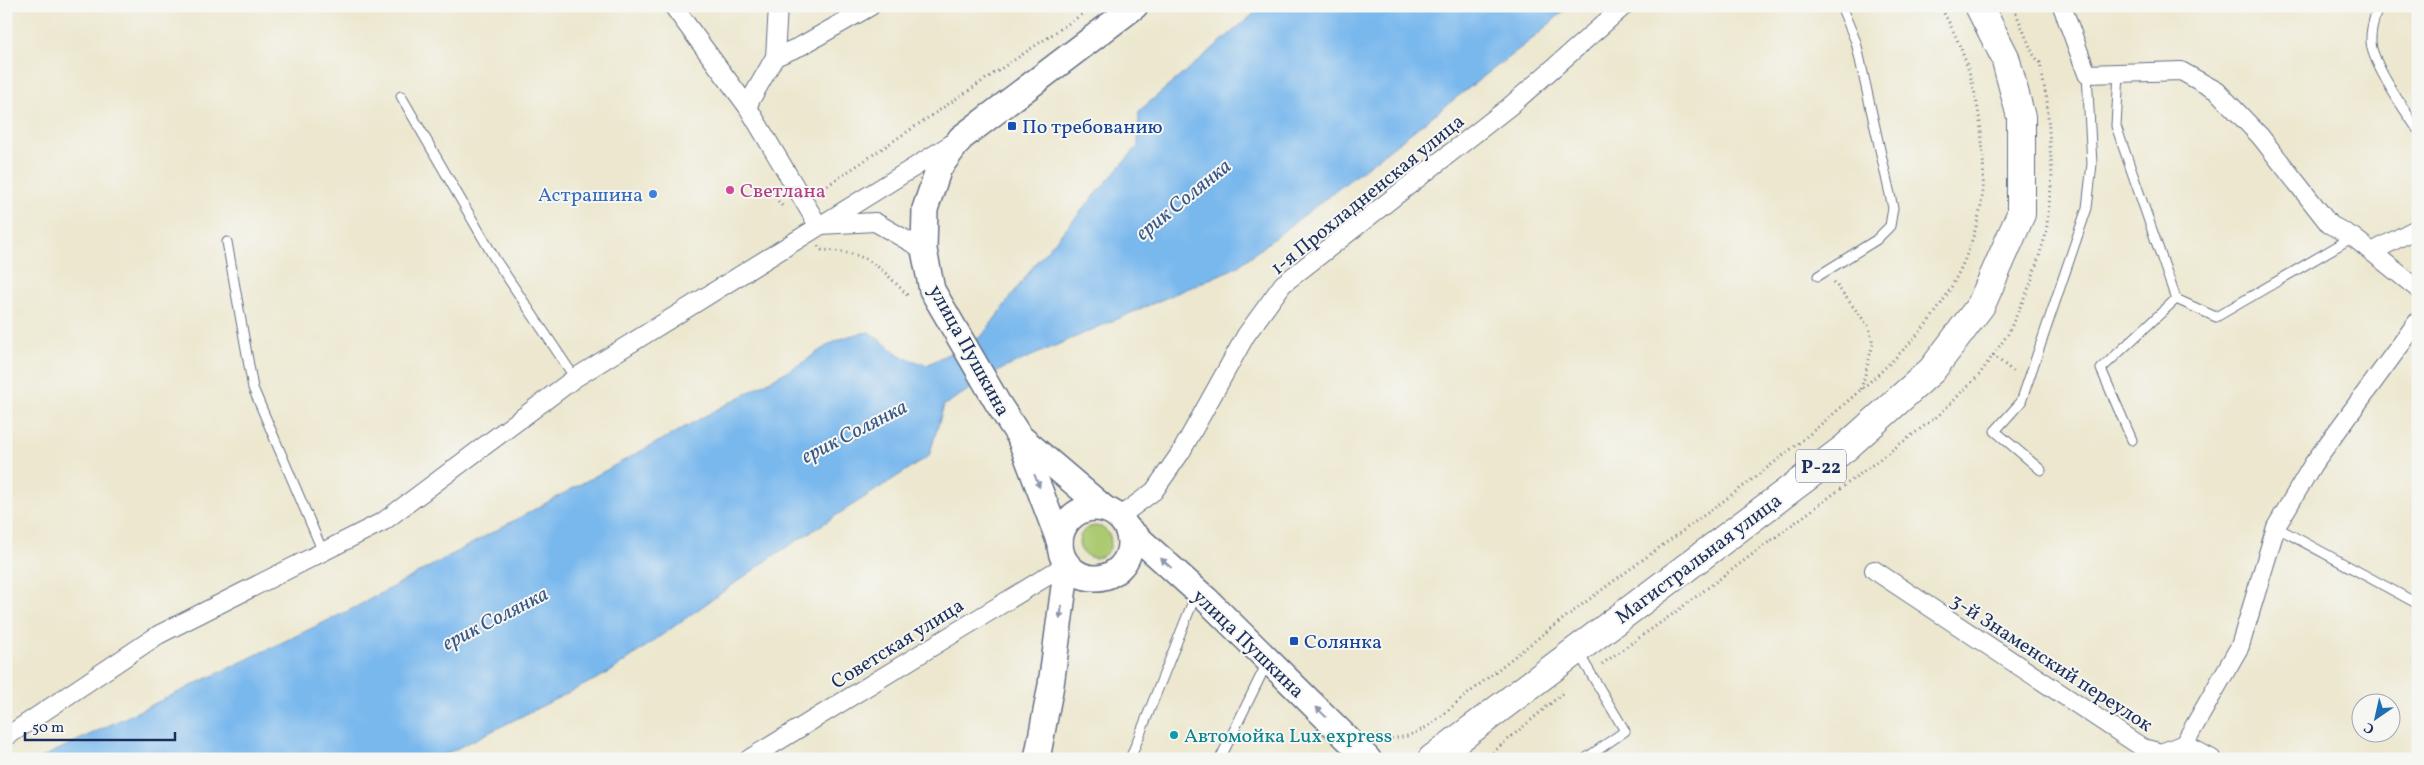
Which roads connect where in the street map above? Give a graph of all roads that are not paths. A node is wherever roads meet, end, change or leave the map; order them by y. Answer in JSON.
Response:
{"nodes":[{"id":1,"x":673,"y":6,"type":"edge"},
{"id":2,"x":778,"y":6,"type":"edge"},
{"id":3,"x":871,"y":6,"type":"edge"},
{"id":4,"x":1135,"y":6,"type":"edge"},
{"id":5,"x":1624,"y":6,"type":"edge"},
{"id":6,"x":1841,"y":6,"type":"edge"},
{"id":7,"x":2062,"y":6,"type":"edge"},
{"id":8,"x":2379,"y":6,"type":"edge"},
{"id":9,"x":1980,"y":8,"type":"edge"},
{"id":10,"x":776,"y":57,"type":"junction"},
{"id":11,"x":2119,"y":73,"type":"junction"},
{"id":12,"x":2087,"y":74,"type":"junction"},
{"id":13,"x":401,"y":96,"type":"dead end"},
{"id":14,"x":747,"y":106,"type":"junction"},
{"id":15,"x":2418,"y":130,"type":"edge"},
{"id":16,"x":961,"y":138,"type":"junction"},
{"id":17,"x":818,"y":225,"type":"junction"},
{"id":18,"x":2418,"y":228,"type":"edge"},
{"id":19,"x":2353,"y":237,"type":"junction"},
{"id":20,"x":227,"y":242,"type":"dead end"},
{"id":21,"x":924,"y":250,"type":"junction"},
{"id":22,"x":2372,"y":252,"type":"junction"},
{"id":23,"x":1822,"y":274,"type":"road end"},
{"id":24,"x":2418,"y":289,"type":"edge"},
{"id":25,"x":2176,"y":299,"type":"junction"},
{"id":26,"x":2418,"y":321,"type":"edge"},
{"id":27,"x":575,"y":378,"type":"junction"},
{"id":28,"x":1019,"y":436,"type":"junction"},
{"id":29,"x":2132,"y":440,"type":"dead end"},
{"id":30,"x":2041,"y":470,"type":"dead end"},
{"id":31,"x":1117,"y":518,"type":"junction"},
{"id":32,"x":2276,"y":528,"type":"junction"},
{"id":33,"x":323,"y":552,"type":"junction"},
{"id":34,"x":1063,"y":553,"type":"junction"},
{"id":35,"x":1874,"y":570,"type":"dead end"},
{"id":36,"x":1197,"y":591,"type":"junction"},
{"id":37,"x":2418,"y":604,"type":"edge"},
{"id":38,"x":1577,"y":649,"type":"junction"},
{"id":39,"x":1268,"y":660,"type":"junction"},
{"id":40,"x":6,"y":737,"type":"edge"},
{"id":41,"x":2184,"y":744,"type":"junction"},
{"id":42,"x":749,"y":759,"type":"edge"},
{"id":43,"x":1037,"y":759,"type":"edge"},
{"id":44,"x":1130,"y":759,"type":"edge"},
{"id":45,"x":1220,"y":759,"type":"edge"},
{"id":46,"x":1368,"y":759,"type":"edge"},
{"id":47,"x":1432,"y":759,"type":"edge"},
{"id":48,"x":1585,"y":759,"type":"edge"},
{"id":49,"x":2212,"y":759,"type":"edge"}],
"edges":[{"from":1,"to":14,"type":"street"},
{"from":2,"to":10,"type":"street"},
{"from":3,"to":10,"type":"street"},
{"from":4,"to":16,"type":"main road","name":"улица Пушкина"},
{"from":5,"to":31,"type":"street","name":"1-я Прохладненская улица"},
{"from":6,"to":23,"type":"lane"},
{"from":7,"to":12,"type":"street"},
{"from":8,"to":15,"type":"lane"},
{"from":9,"to":38,"type":"highway","name":"Магистральная улица","number":"Р-22"},
{"from":10,"to":14,"type":"street"},
{"from":11,"to":12,"type":"street"},
{"from":11,"to":19,"type":"street"},
{"from":11,"to":25,"type":"lane"},
{"from":12,"to":30,"type":"lane"},
{"from":13,"to":27,"type":"lane"},
{"from":14,"to":17,"type":"street"},
{"from":16,"to":17,"type":"street"},
{"from":16,"to":21,"type":"main road","name":"улица Пушкина"},
{"from":17,"to":21,"type":"street"},
{"from":17,"to":27,"type":"street"},
{"from":18,"to":22,"type":"street"},
{"from":19,"to":22,"type":"street"},
{"from":19,"to":25,"type":"lane"},
{"from":20,"to":33,"type":"lane"},
{"from":21,"to":28,"type":"main road","name":"улица Пушкина"},
{"from":22,"to":24,"type":"street"},
{"from":25,"to":29,"type":"lane"},
{"from":26,"to":32,"type":"street"},
{"from":27,"to":33,"type":"street"},
{"from":28,"to":31,"type":"main road","name":"улица Пушкина"},
{"from":28,"to":34,"type":"main road","one_way":true},
{"from":31,"to":34,"type":"main road"},
{"from":31,"to":34,"type":"main road"},
{"from":36,"to":31,"type":"main road","name":"улица Пушкина","one_way":true},
{"from":32,"to":37,"type":"lane"},
{"from":32,"to":41,"type":"street"},
{"from":33,"to":40,"type":"street"},
{"from":34,"to":42,"type":"street","name":"Советская улица"},
{"from":34,"to":43,"type":"main road","one_way":true},
{"from":35,"to":41,"type":"street","name":"3-й Знаменский переулок"},
{"from":36,"to":39,"type":"main road","name":"улица Пушкина"},
{"from":36,"to":44,"type":"lane"},
{"from":38,"to":47,"type":"highway","name":"Магистральная улица","number":"Р-22"},
{"from":38,"to":48,"type":"lane"},
{"from":39,"to":45,"type":"lane"},
{"from":46,"to":39,"type":"main road","name":"улица Пушкина","one_way":true},
{"from":41,"to":49,"type":"street"}]}
